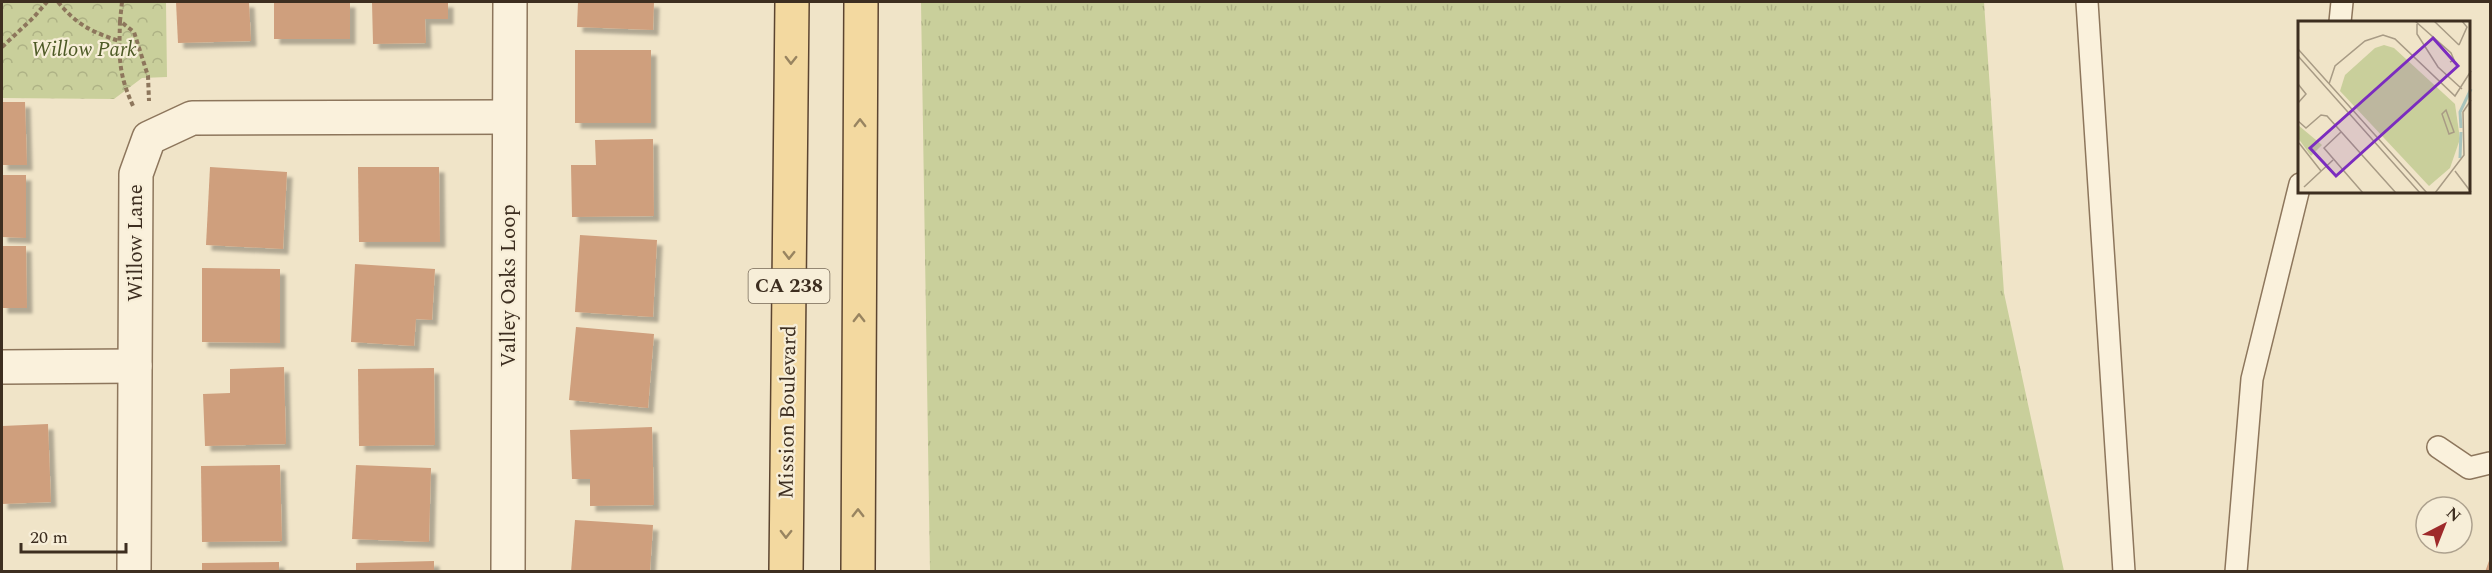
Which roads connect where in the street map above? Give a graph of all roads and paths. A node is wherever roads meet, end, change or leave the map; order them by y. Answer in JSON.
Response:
{"nodes":[{"id":1,"x":47,"y":2,"type":"edge"},
{"id":2,"x":58,"y":2,"type":"edge"},
{"id":3,"x":122,"y":2,"type":"edge"},
{"id":4,"x":510,"y":2,"type":"edge"},
{"id":5,"x":792,"y":2,"type":"edge"},
{"id":6,"x":861,"y":2,"type":"edge"},
{"id":7,"x":2087,"y":2,"type":"edge"},
{"id":8,"x":2342,"y":2,"type":"edge"},
{"id":9,"x":120,"y":21,"type":"junction"},
{"id":10,"x":2340,"y":21,"type":"edge"},
{"id":11,"x":119,"y":41,"type":"junction"},
{"id":12,"x":2,"y":47,"type":"edge"},
{"id":13,"x":509,"y":117,"type":"junction"},
{"id":14,"x":149,"y":138,"type":"junction"},
{"id":15,"x":2298,"y":191,"type":"edge"},
{"id":16,"x":135,"y":366,"type":"junction"},
{"id":17,"x":2,"y":368,"type":"edge"},
{"id":18,"x":2438,"y":447,"type":"dead end"},
{"id":19,"x":2490,"y":463,"type":"edge"},
{"id":20,"x":134,"y":572,"type":"edge"},
{"id":21,"x":508,"y":572,"type":"edge"},
{"id":22,"x":786,"y":572,"type":"edge"},
{"id":23,"x":858,"y":572,"type":"edge"},
{"id":24,"x":2124,"y":572,"type":"edge"},
{"id":25,"x":2236,"y":572,"type":"edge"}],
"edges":[{"from":1,"to":12,"type":"path"},
{"from":2,"to":11,"type":"path"},
{"from":3,"to":9,"type":"path"},
{"from":4,"to":13,"type":"street","name":"Valley Oaks Loop"},
{"from":5,"to":22,"type":"main road","name":"Mission Boulevard","number":"CA 238","one_way":true},
{"from":23,"to":6,"type":"main road","number":"CA 238","one_way":true},
{"from":7,"to":24,"type":"lane"},
{"from":8,"to":10,"type":"lane"},
{"from":9,"to":11,"type":"path"},
{"from":9,"to":14,"type":"path"},
{"from":11,"to":14,"type":"path"},
{"from":13,"to":14,"type":"street"},
{"from":13,"to":21,"type":"street","name":"Valley Oaks Loop"},
{"from":14,"to":16,"type":"street","name":"Willow Lane"},
{"from":15,"to":25,"type":"lane"},
{"from":16,"to":17,"type":"street"},
{"from":16,"to":20,"type":"street","name":"Willow Lane"},
{"from":18,"to":19,"type":"lane"}]}
